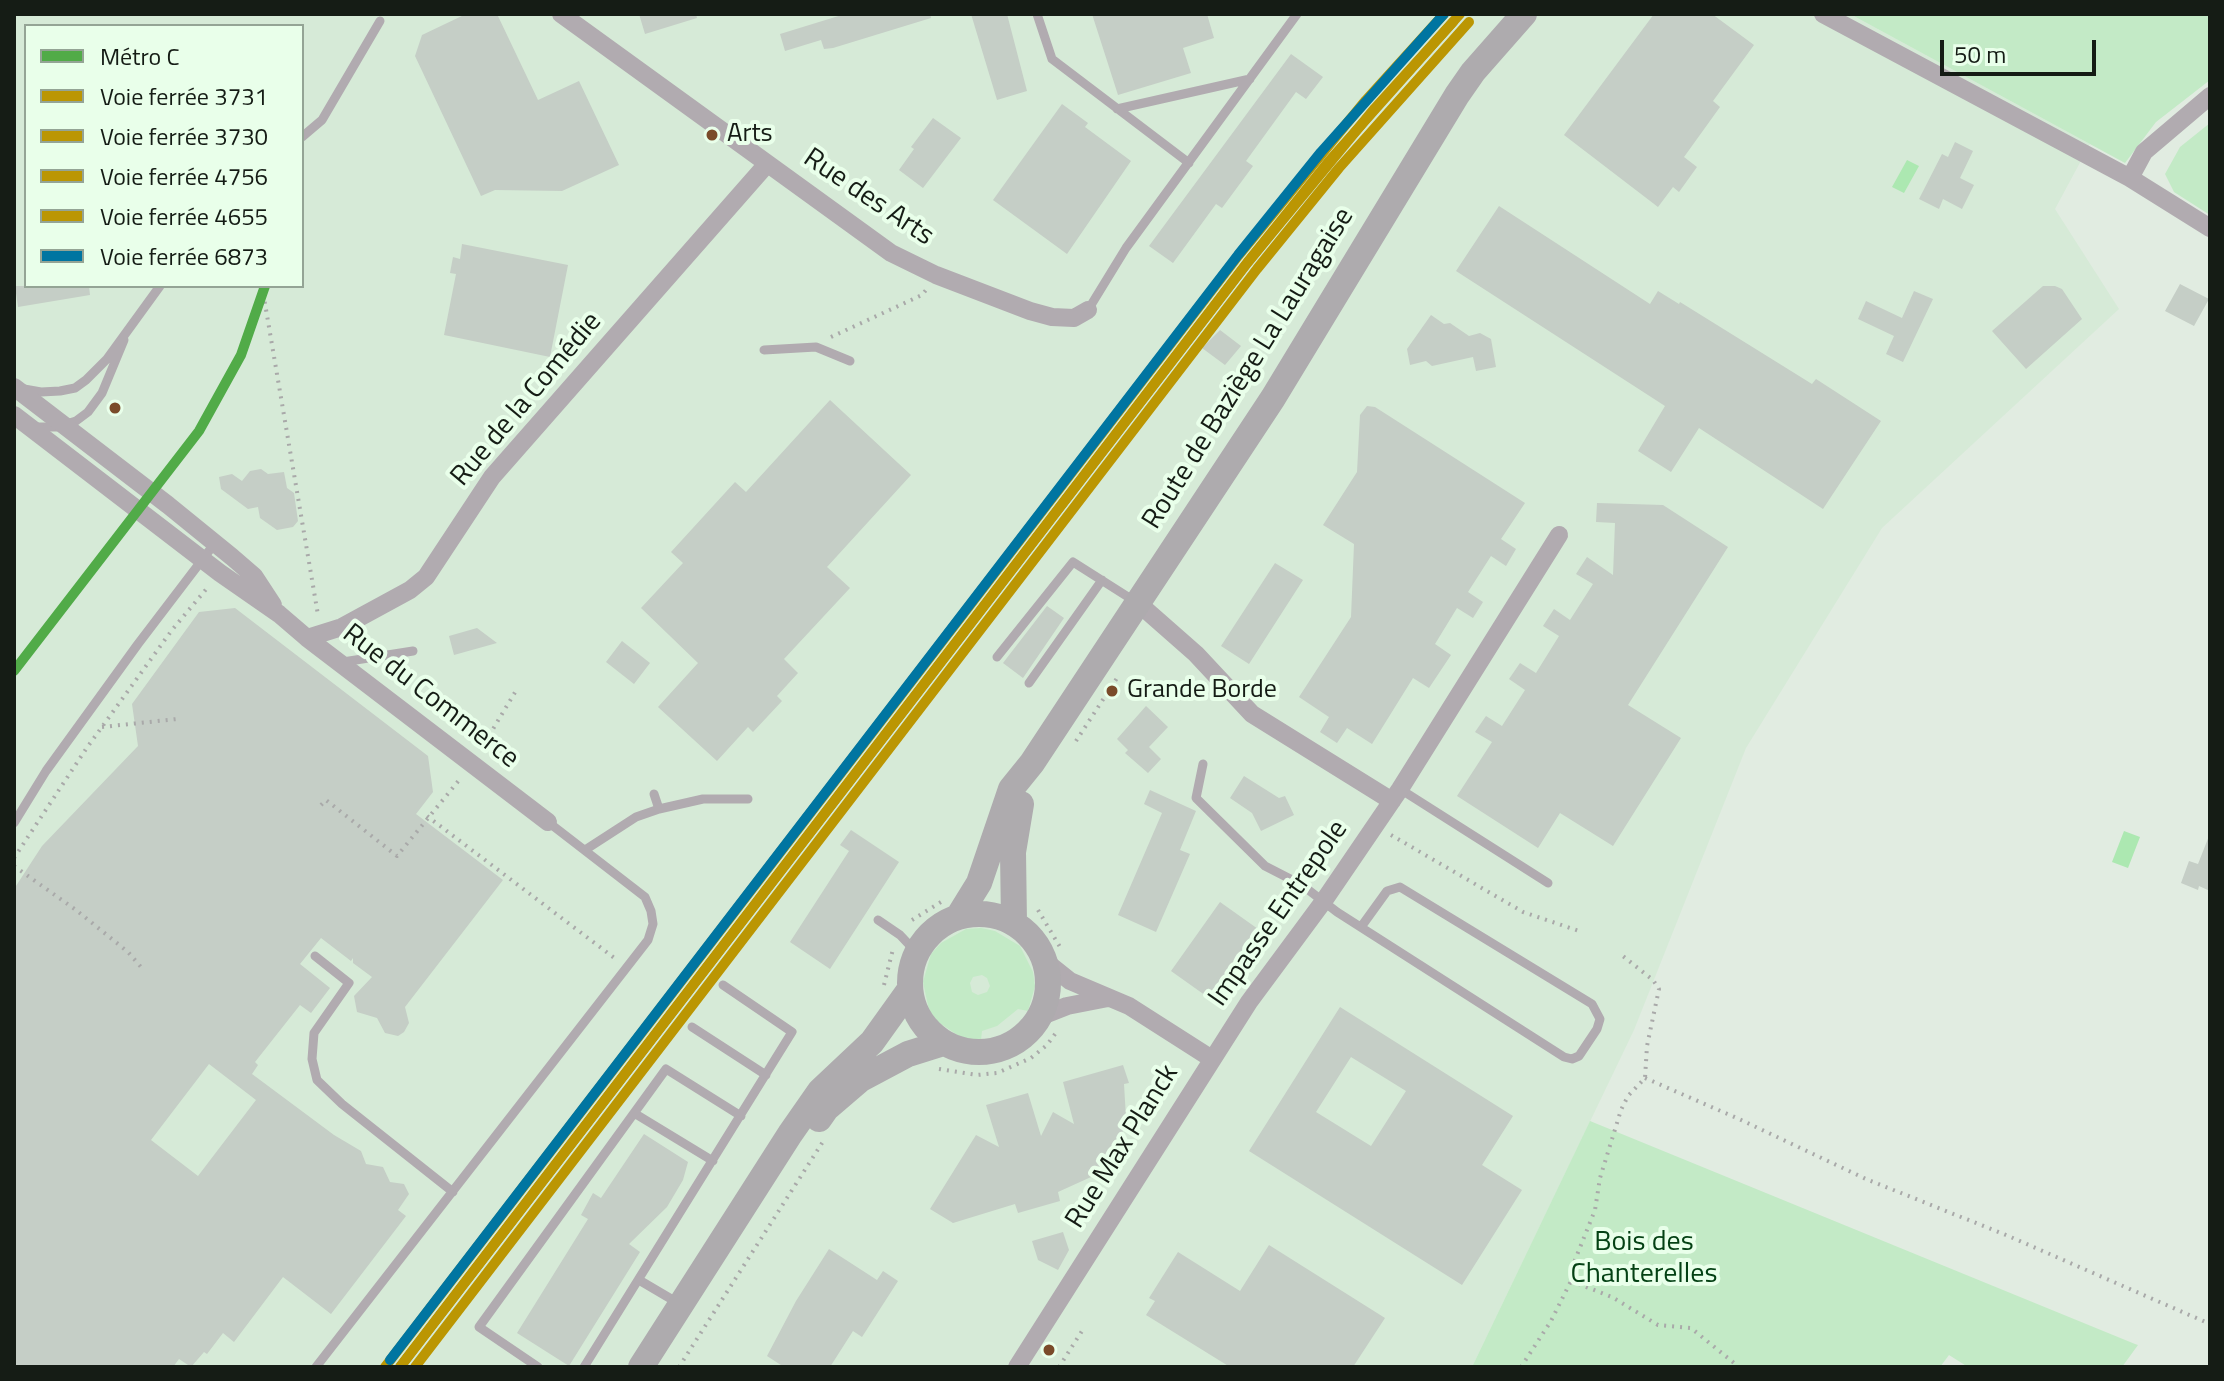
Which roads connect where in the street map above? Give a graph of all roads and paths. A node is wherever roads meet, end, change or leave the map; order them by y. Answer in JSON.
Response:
{"nodes":[{"id":1,"x":561,"y":14,"type":"edge"},
{"id":2,"x":1037,"y":14,"type":"edge"},
{"id":3,"x":1297,"y":14,"type":"edge"},
{"id":4,"x":1524,"y":14,"type":"edge"},
{"id":5,"x":1823,"y":14,"type":"edge"},
{"id":6,"x":380,"y":21,"type":"dead end"},
{"id":7,"x":1250,"y":79,"type":"junction"},
{"id":8,"x":2210,"y":96,"type":"edge"},
{"id":9,"x":1117,"y":109,"type":"junction"},
{"id":10,"x":304,"y":135,"type":"edge"},
{"id":11,"x":1189,"y":163,"type":"junction"},
{"id":12,"x":767,"y":164,"type":"junction"},
{"id":13,"x":2130,"y":178,"type":"junction"},
{"id":14,"x":2210,"y":228,"type":"edge"},
{"id":15,"x":936,"y":275,"type":"junction"},
{"id":16,"x":159,"y":288,"type":"edge"},
{"id":17,"x":262,"y":288,"type":"edge"},
{"id":18,"x":1088,"y":310,"type":"joint"},
{"id":19,"x":126,"y":333,"type":"junction"},
{"id":20,"x":816,"y":347,"type":"junction"},
{"id":21,"x":764,"y":350,"type":"dead end"},
{"id":22,"x":850,"y":361,"type":"dead end"},
{"id":23,"x":14,"y":387,"type":"edge"},
{"id":24,"x":22,"y":421,"type":"edge"},
{"id":25,"x":64,"y":425,"type":"junction"},
{"id":26,"x":1559,"y":535,"type":"dead end"},
{"id":27,"x":215,"y":543,"type":"junction"},
{"id":28,"x":204,"y":559,"type":"junction"},
{"id":29,"x":220,"y":573,"type":"junction"},
{"id":30,"x":1102,"y":580,"type":"junction"},
{"id":31,"x":1138,"y":603,"type":"junction"},
{"id":32,"x":279,"y":614,"type":"junction"},
{"id":33,"x":314,"y":637,"type":"junction"},
{"id":34,"x":413,"y":651,"type":"dead end"},
{"id":35,"x":997,"y":657,"type":"dead end"},
{"id":36,"x":340,"y":663,"type":"junction"},
{"id":37,"x":1029,"y":683,"type":"dead end"},
{"id":38,"x":517,"y":689,"type":"dead end"},
{"id":39,"x":177,"y":719,"type":"dead end"},
{"id":40,"x":102,"y":727,"type":"junction"},
{"id":41,"x":1032,"y":763,"type":"junction"},
{"id":42,"x":1203,"y":764,"type":"dead end"},
{"id":43,"x":471,"y":766,"type":"junction"},
{"id":44,"x":654,"y":794,"type":"dead end"},
{"id":45,"x":1396,"y":795,"type":"junction"},
{"id":46,"x":748,"y":799,"type":"dead end"},
{"id":47,"x":321,"y":805,"type":"dead end"},
{"id":48,"x":659,"y":809,"type":"junction"},
{"id":49,"x":427,"y":816,"type":"junction"},
{"id":50,"x":548,"y":822,"type":"joint"},
{"id":51,"x":14,"y":823,"type":"edge"},
{"id":52,"x":1375,"y":825,"type":"junction"},
{"id":53,"x":585,"y":850,"type":"junction"},
{"id":54,"x":14,"y":858,"type":"edge"},
{"id":55,"x":14,"y":866,"type":"edge"},
{"id":56,"x":1548,"y":883,"type":"dead end"},
{"id":57,"x":1034,"y":899,"type":"dead end"},
{"id":58,"x":1323,"y":902,"type":"junction"},
{"id":59,"x":958,"y":917,"type":"junction"},
{"id":60,"x":878,"y":920,"type":"dead end"},
{"id":61,"x":1014,"y":923,"type":"junction"},
{"id":62,"x":1361,"y":927,"type":"junction"},
{"id":63,"x":1582,"y":932,"type":"dead end"},
{"id":64,"x":905,"y":951,"type":"junction"},
{"id":65,"x":1619,"y":953,"type":"dead end"},
{"id":66,"x":315,"y":956,"type":"dead end"},
{"id":67,"x":1055,"y":958,"type":"junction"},
{"id":68,"x":141,"y":967,"type":"dead end"},
{"id":69,"x":627,"y":968,"type":"junction"},
{"id":70,"x":723,"y":985,"type":"dead end"},
{"id":71,"x":884,"y":989,"type":"dead end"},
{"id":72,"x":910,"y":989,"type":"junction"},
{"id":73,"x":1108,"y":998,"type":"junction"},
{"id":74,"x":1050,"y":1023,"type":"junction"},
{"id":75,"x":692,"y":1027,"type":"dead end"},
{"id":76,"x":940,"y":1056,"type":"junction"},
{"id":77,"x":1212,"y":1059,"type":"junction"},
{"id":78,"x":766,"y":1075,"type":"junction"},
{"id":79,"x":1645,"y":1078,"type":"junction"},
{"id":80,"x":634,"y":1113,"type":"junction"},
{"id":81,"x":741,"y":1116,"type":"junction"},
{"id":82,"x":829,"y":1132,"type":"dead end"},
{"id":83,"x":713,"y":1161,"type":"junction"},
{"id":84,"x":453,"y":1192,"type":"junction"},
{"id":85,"x":639,"y":1280,"type":"junction"},
{"id":86,"x":1571,"y":1281,"type":"junction"},
{"id":87,"x":681,"y":1305,"type":"junction"},
{"id":88,"x":2210,"y":1324,"type":"edge"},
{"id":89,"x":1082,"y":1331,"type":"dead end"},
{"id":90,"x":316,"y":1367,"type":"edge"},
{"id":91,"x":538,"y":1367,"type":"edge"},
{"id":92,"x":584,"y":1367,"type":"edge"},
{"id":93,"x":641,"y":1367,"type":"edge"},
{"id":94,"x":658,"y":1367,"type":"edge"},
{"id":95,"x":679,"y":1367,"type":"edge"},
{"id":96,"x":1017,"y":1367,"type":"edge"},
{"id":97,"x":1059,"y":1367,"type":"edge"},
{"id":98,"x":1521,"y":1367,"type":"edge"},
{"id":99,"x":1739,"y":1367,"type":"edge"}],
"edges":[{"from":1,"to":12,"type":"street","name":"Rue des Arts"},
{"from":2,"to":9,"type":"lane"},
{"from":3,"to":7,"type":"lane"},
{"from":4,"to":31,"type":"main road","name":"Route de Baziège La Lauragaise"},
{"from":5,"to":13,"type":"street"},
{"from":6,"to":10,"type":"lane"},
{"from":7,"to":9,"type":"lane"},
{"from":7,"to":11,"type":"lane"},
{"from":8,"to":13,"type":"street"},
{"from":9,"to":11,"type":"lane"},
{"from":11,"to":18,"type":"lane"},
{"from":12,"to":15,"type":"street","name":"Rue des Arts"},
{"from":12,"to":33,"type":"street","name":"Rue de la Comédie"},
{"from":13,"to":14,"type":"street"},
{"from":15,"to":18,"type":"street","name":"Rue des Arts"},
{"from":15,"to":20,"type":"path"},
{"from":16,"to":19,"type":"lane"},
{"from":17,"to":33,"type":"path"},
{"from":19,"to":23,"type":"lane"},
{"from":19,"to":25,"type":"lane"},
{"from":20,"to":21,"type":"lane"},
{"from":20,"to":22,"type":"lane"},
{"from":23,"to":25,"type":"street","name":"Rue du Commerce"},
{"from":24,"to":25,"type":"lane"},
{"from":24,"to":28,"type":"street","name":"Rue du Commerce"},
{"from":25,"to":27,"type":"street","name":"Rue du Commerce"},
{"from":26,"to":45,"type":"street","name":"Impasse Entrepole"},
{"from":27,"to":28,"type":"lane"},
{"from":27,"to":32,"type":"street","name":"Rue du Commerce"},
{"from":28,"to":29,"type":"street","name":"Rue du Commerce"},
{"from":28,"to":51,"type":"lane"},
{"from":29,"to":32,"type":"street","name":"Rue du Commerce"},
{"from":29,"to":40,"type":"path"},
{"from":30,"to":31,"type":"lane"},
{"from":30,"to":35,"type":"lane"},
{"from":30,"to":37,"type":"lane"},
{"from":31,"to":41,"type":"main road","name":"Route de Baziège La Lauragaise"},
{"from":31,"to":45,"type":"street"},
{"from":32,"to":33,"type":"street","name":"Rue du Commerce"},
{"from":33,"to":36,"type":"street","name":"Rue du Commerce"},
{"from":34,"to":36,"type":"lane"},
{"from":36,"to":43,"type":"street","name":"Rue du Commerce"},
{"from":38,"to":43,"type":"path"},
{"from":39,"to":40,"type":"path"},
{"from":40,"to":54,"type":"path"},
{"from":41,"to":59,"type":"main road","name":"Route de Baziège La Lauragaise"},
{"from":41,"to":61,"type":"main road","name":"Route de Baziège La Lauragaise"},
{"from":42,"to":58,"type":"lane"},
{"from":43,"to":49,"type":"path"},
{"from":43,"to":50,"type":"street","name":"Rue du Commerce"},
{"from":44,"to":48,"type":"lane"},
{"from":45,"to":52,"type":"street","name":"Impasse Entrepole"},
{"from":45,"to":56,"type":"lane"},
{"from":46,"to":48,"type":"lane"},
{"from":47,"to":49,"type":"path"},
{"from":48,"to":53,"type":"lane"},
{"from":49,"to":69,"type":"path"},
{"from":50,"to":53,"type":"lane"},
{"from":52,"to":58,"type":"street","name":"Impasse Entrepole"},
{"from":52,"to":63,"type":"path"},
{"from":53,"to":69,"type":"lane"},
{"from":55,"to":68,"type":"path"},
{"from":57,"to":67,"type":"path"},
{"from":58,"to":62,"type":"lane"},
{"from":58,"to":77,"type":"street","name":"Impasse Entrepole"},
{"from":59,"to":61,"type":"main road"},
{"from":59,"to":64,"type":"main road"},
{"from":60,"to":64,"type":"lane"},
{"from":61,"to":67,"type":"main road"},
{"from":62,"to":62,"type":"lane"},
{"from":64,"to":71,"type":"path"},
{"from":64,"to":72,"type":"main road"},
{"from":65,"to":79,"type":"path"},
{"from":66,"to":84,"type":"lane"},
{"from":67,"to":73,"type":"street","name":"Rue Max Planck"},
{"from":67,"to":74,"type":"main road"},
{"from":69,"to":84,"type":"lane"},
{"from":70,"to":78,"type":"lane"},
{"from":72,"to":76,"type":"main road"},
{"from":72,"to":87,"type":"main road"},
{"from":73,"to":74,"type":"street"},
{"from":73,"to":77,"type":"street","name":"Rue Max Planck"},
{"from":74,"to":76,"type":"main road"},
{"from":74,"to":76,"type":"path"},
{"from":75,"to":78,"type":"lane"},
{"from":76,"to":94,"type":"main road"},
{"from":77,"to":96,"type":"street","name":"Rue Max Planck"},
{"from":78,"to":81,"type":"lane"},
{"from":79,"to":86,"type":"path"},
{"from":79,"to":88,"type":"path"},
{"from":80,"to":81,"type":"lane"},
{"from":80,"to":83,"type":"lane"},
{"from":80,"to":91,"type":"lane"},
{"from":81,"to":83,"type":"lane"},
{"from":82,"to":95,"type":"path"},
{"from":83,"to":85,"type":"lane"},
{"from":84,"to":90,"type":"lane"},
{"from":85,"to":87,"type":"lane"},
{"from":85,"to":92,"type":"lane"},
{"from":86,"to":98,"type":"path"},
{"from":86,"to":99,"type":"path"},
{"from":87,"to":93,"type":"main road"},
{"from":89,"to":97,"type":"path"}]}
